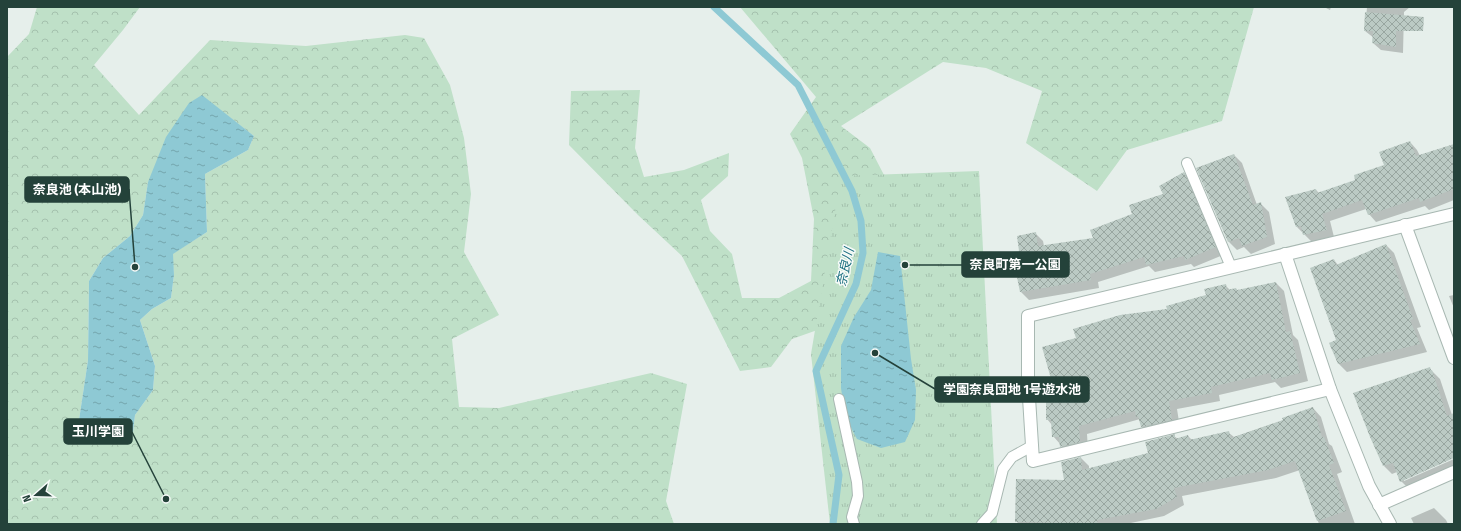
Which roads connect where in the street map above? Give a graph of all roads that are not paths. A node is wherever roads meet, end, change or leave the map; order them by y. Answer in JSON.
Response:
{"nodes":[{"id":1,"x":1187,"y":163,"type":"dead end"},
{"id":2,"x":1454,"y":214,"type":"edge"},
{"id":3,"x":1405,"y":225,"type":"junction"},
{"id":4,"x":1285,"y":254,"type":"junction"},
{"id":5,"x":1231,"y":268,"type":"junction"},
{"id":6,"x":1454,"y":358,"type":"edge"},
{"id":7,"x":1330,"y":389,"type":"junction"},
{"id":8,"x":839,"y":399,"type":"dead end"},
{"id":9,"x":1032,"y":446,"type":"junction"},
{"id":10,"x":1454,"y":472,"type":"edge"},
{"id":11,"x":1379,"y":505,"type":"junction"},
{"id":12,"x":854,"y":524,"type":"edge"},
{"id":13,"x":982,"y":524,"type":"edge"},
{"id":14,"x":1390,"y":524,"type":"edge"}],
"edges":[{"from":1,"to":5,"type":"lane"},
{"from":2,"to":3,"type":"street"},
{"from":3,"to":4,"type":"street"},
{"from":3,"to":6,"type":"street"},
{"from":4,"to":5,"type":"street"},
{"from":4,"to":7,"type":"street"},
{"from":5,"to":9,"type":"street"},
{"from":7,"to":9,"type":"street"},
{"from":7,"to":11,"type":"street"},
{"from":8,"to":12,"type":"lane"},
{"from":9,"to":13,"type":"lane"},
{"from":10,"to":11,"type":"street"},
{"from":11,"to":14,"type":"street"}]}
